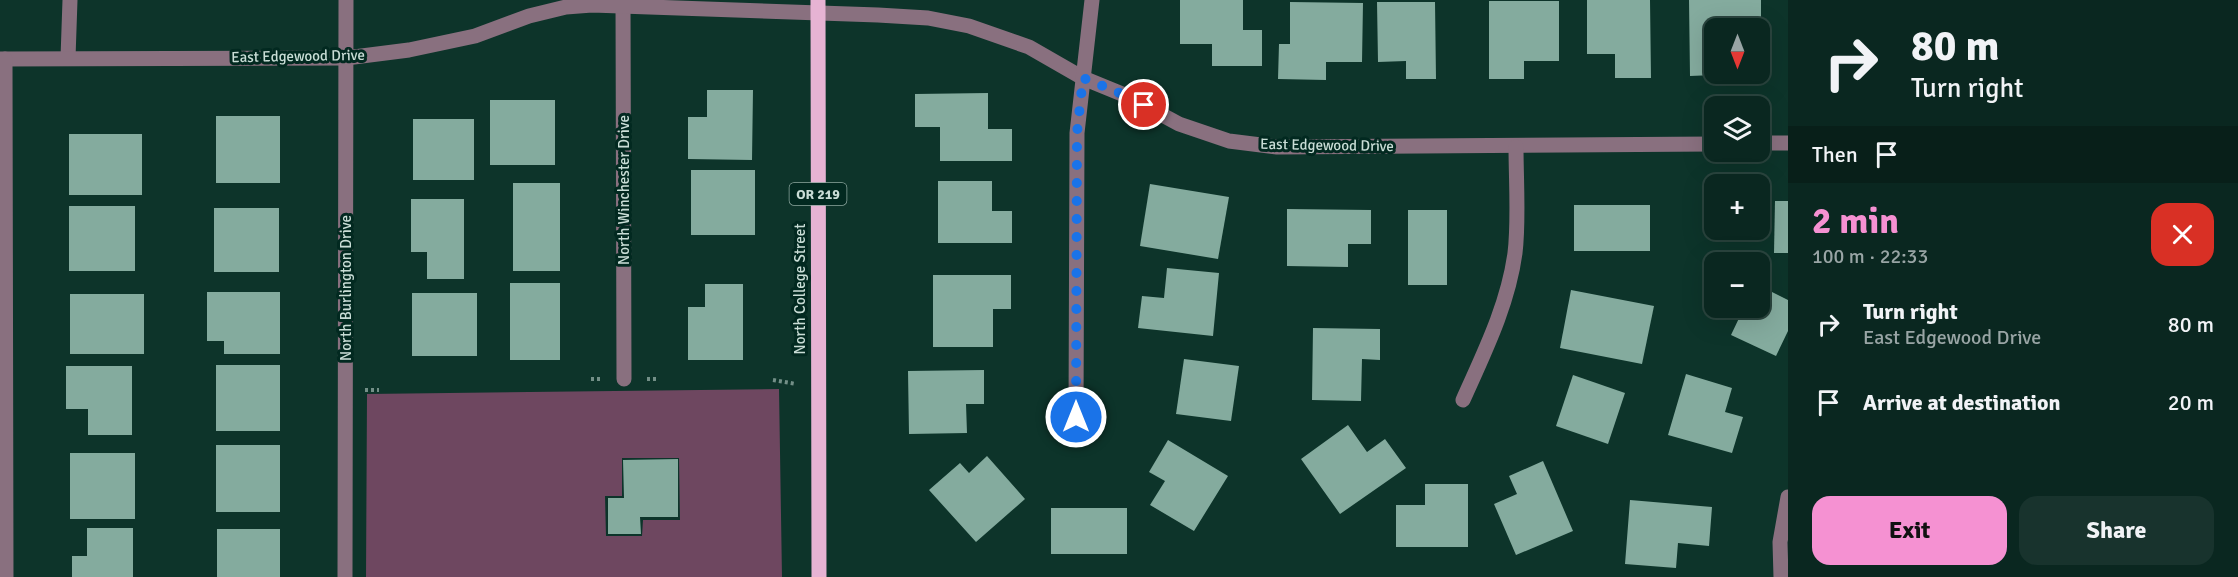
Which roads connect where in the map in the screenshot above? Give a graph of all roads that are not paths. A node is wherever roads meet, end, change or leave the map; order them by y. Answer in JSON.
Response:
{"nodes":[{"id":1,"x":69,"y":0,"type":"edge"},
{"id":2,"x":346,"y":0,"type":"edge"},
{"id":3,"x":1092,"y":0,"type":"edge"},
{"id":4,"x":623,"y":3,"type":"edge"},
{"id":5,"x":818,"y":6,"type":"edge"},
{"id":6,"x":68,"y":58,"type":"junction"},
{"id":7,"x":346,"y":58,"type":"junction"},
{"id":8,"x":2,"y":59,"type":"edge"},
{"id":9,"x":1083,"y":78,"type":"junction"},
{"id":10,"x":1788,"y":143,"type":"edge"},
{"id":11,"x":1704,"y":144,"type":"edge"},
{"id":12,"x":1770,"y":144,"type":"edge"},
{"id":13,"x":1515,"y":147,"type":"junction"},
{"id":14,"x":624,"y":379,"type":"dead end"},
{"id":15,"x":1463,"y":400,"type":"dead end"},
{"id":16,"x":1076,"y":417,"type":"dead end"},
{"id":17,"x":1788,"y":497,"type":"edge"},
{"id":18,"x":6,"y":577,"type":"edge"},
{"id":19,"x":345,"y":577,"type":"edge"},
{"id":20,"x":819,"y":577,"type":"edge"},
{"id":21,"x":1781,"y":577,"type":"edge"}],
"edges":[{"from":1,"to":6,"type":"street"},
{"from":2,"to":7,"type":"street","name":"North Burlington Drive"},
{"from":3,"to":9,"type":"street"},
{"from":4,"to":5,"type":"street","name":"East Edgewood Drive"},
{"from":4,"to":7,"type":"street","name":"East Edgewood Drive"},
{"from":4,"to":14,"type":"street","name":"North Winchester Drive"},
{"from":5,"to":9,"type":"street","name":"East Edgewood Drive"},
{"from":5,"to":20,"type":"main road","name":"North College Street","number":"OR 219"},
{"from":6,"to":7,"type":"street","name":"East Edgewood Drive"},
{"from":6,"to":8,"type":"street","name":"East Edgewood Drive"},
{"from":7,"to":19,"type":"street","name":"North Burlington Drive"},
{"from":8,"to":18,"type":"street"},
{"from":9,"to":13,"type":"street","name":"East Edgewood Drive"},
{"from":9,"to":16,"type":"street"},
{"from":10,"to":12,"type":"street"},
{"from":11,"to":13,"type":"street","name":"East Edgewood Drive"},
{"from":13,"to":15,"type":"street"},
{"from":17,"to":21,"type":"street"}]}
